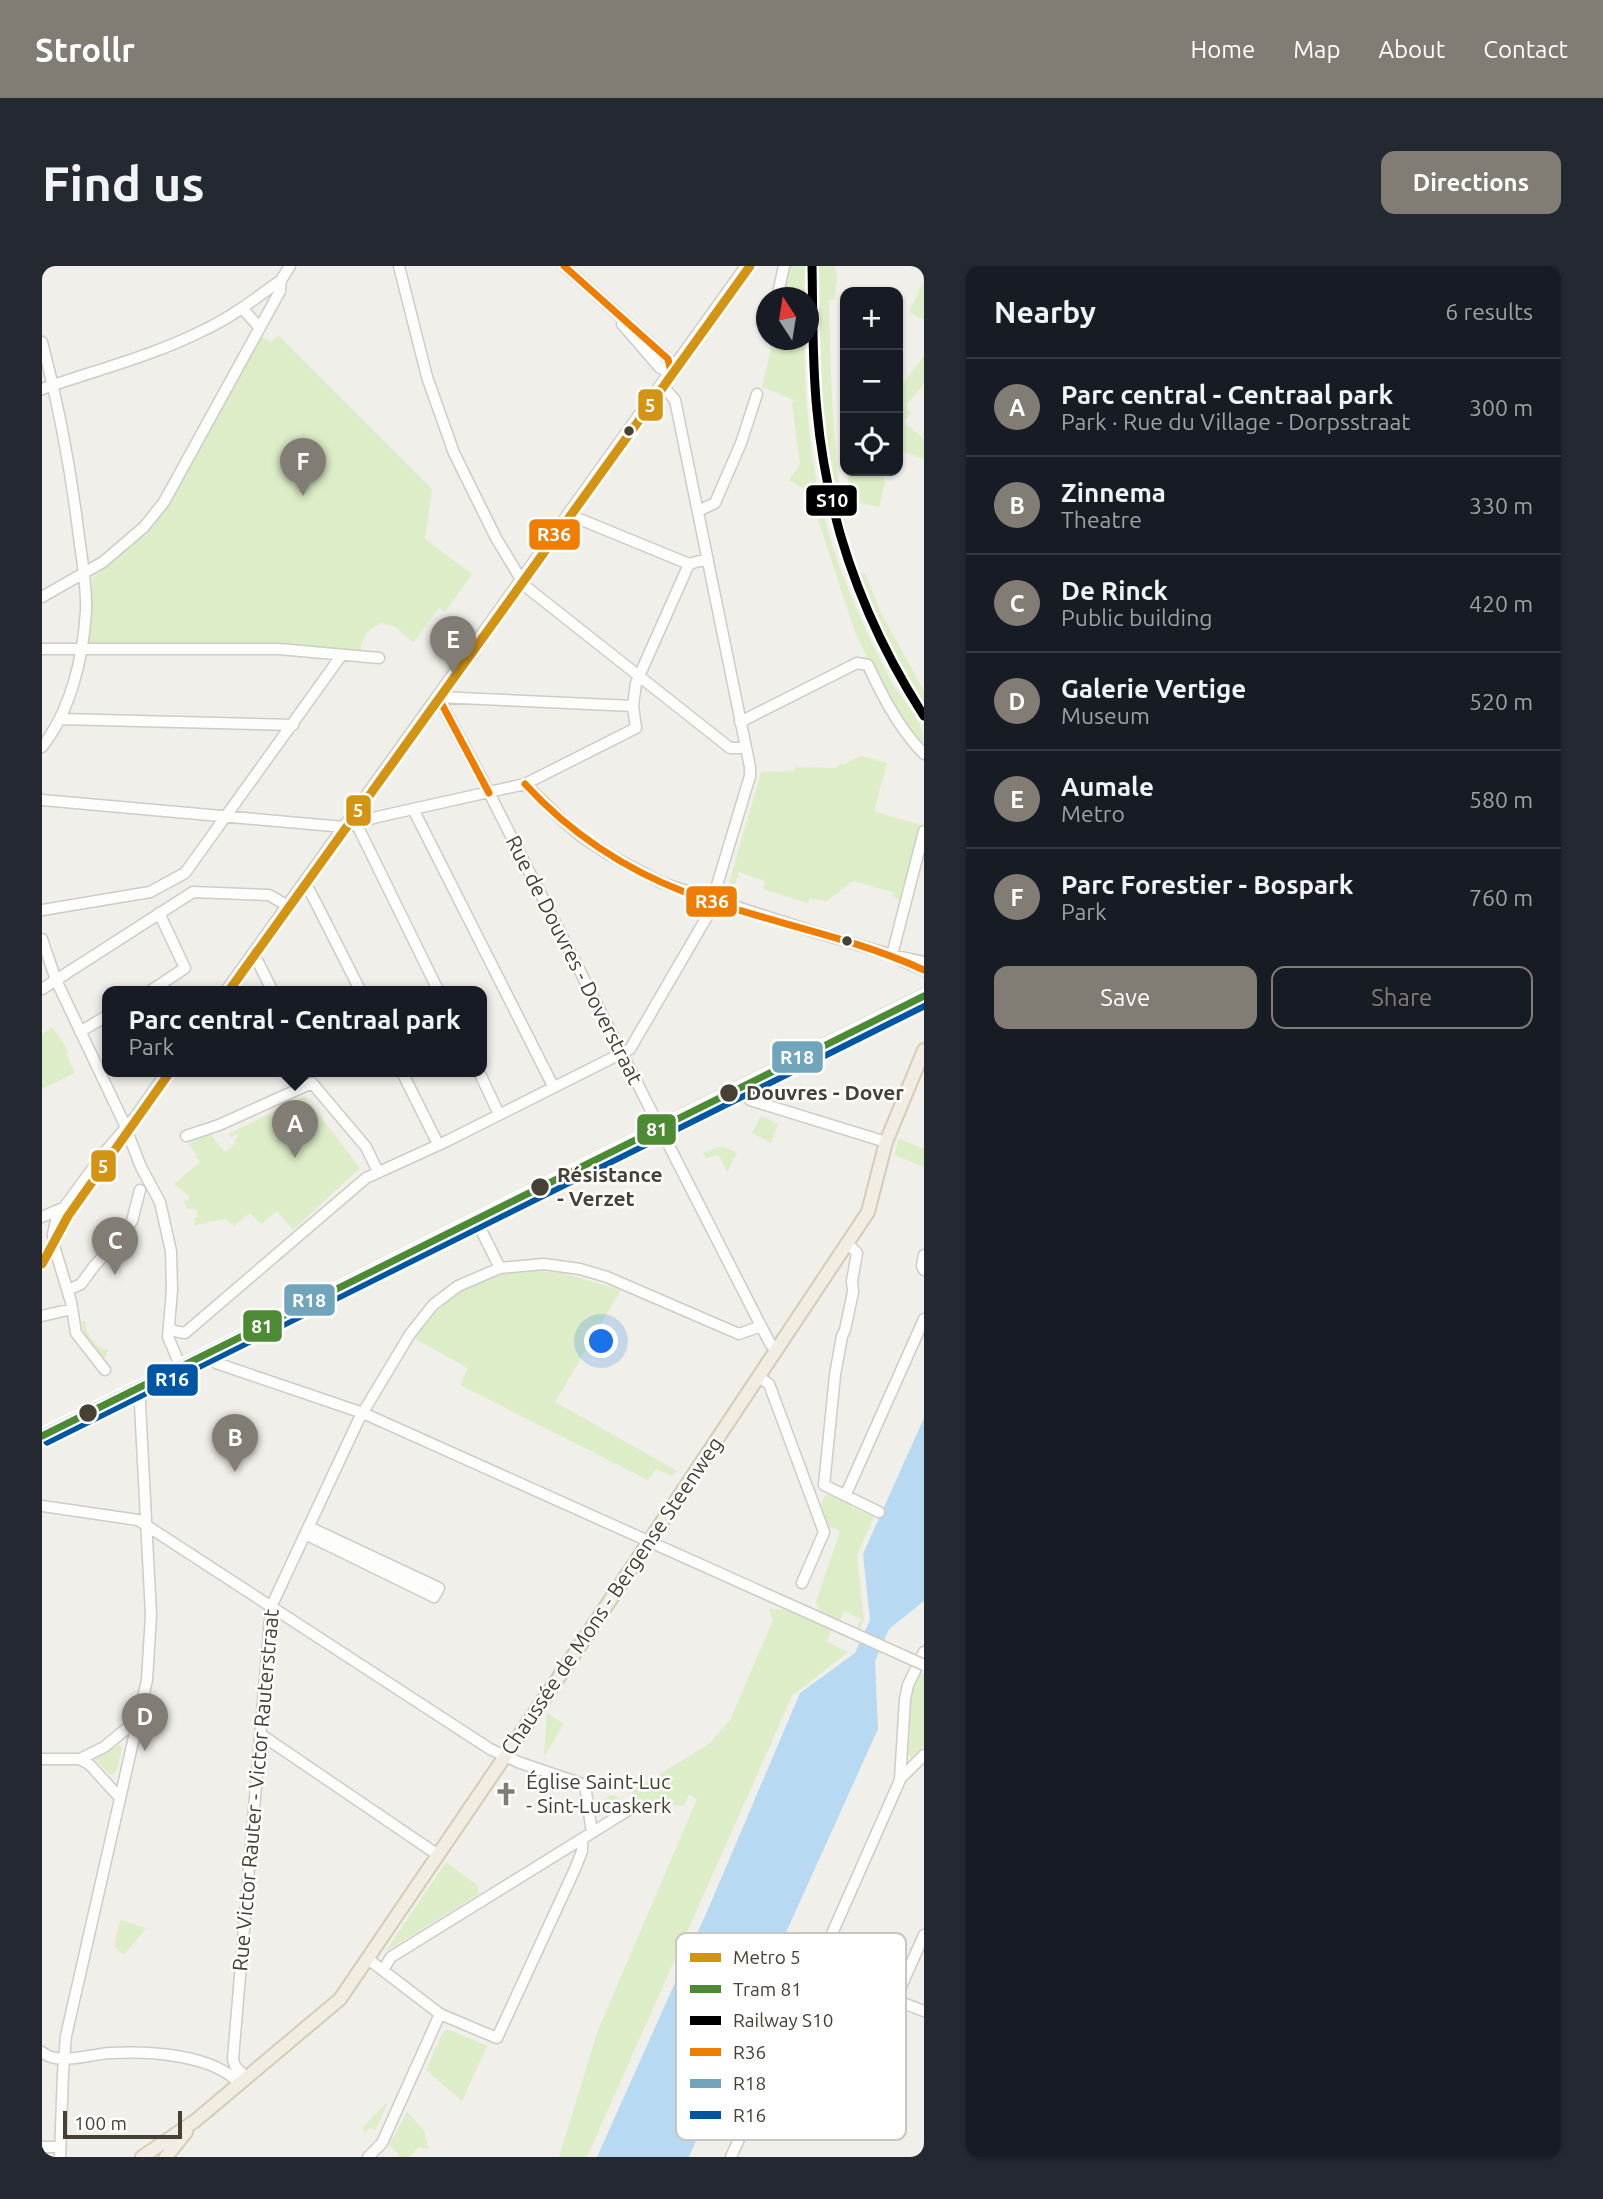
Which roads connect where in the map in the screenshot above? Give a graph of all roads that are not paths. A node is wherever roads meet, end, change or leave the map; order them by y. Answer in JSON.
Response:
{"nodes":[{"id":1,"x":290,"y":266,"type":"edge"},
{"id":2,"x":399,"y":266,"type":"edge"},
{"id":3,"x":564,"y":266,"type":"edge"},
{"id":4,"x":746,"y":266,"type":"edge"},
{"id":5,"x":784,"y":266,"type":"edge"},
{"id":6,"x":281,"y":280,"type":"junction"},
{"id":7,"x":779,"y":287,"type":"edge"},
{"id":8,"x":242,"y":308,"type":"junction"},
{"id":9,"x":259,"y":327,"type":"junction"},
{"id":10,"x":42,"y":342,"type":"edge"},
{"id":11,"x":671,"y":372,"type":"junction"},
{"id":12,"x":54,"y":385,"type":"junction"},
{"id":13,"x":662,"y":385,"type":"junction"},
{"id":14,"x":42,"y":389,"type":"edge"},
{"id":15,"x":757,"y":394,"type":"dead end"},
{"id":16,"x":698,"y":511,"type":"junction"},
{"id":17,"x":570,"y":512,"type":"junction"},
{"id":18,"x":707,"y":559,"type":"junction"},
{"id":19,"x":689,"y":564,"type":"junction"},
{"id":20,"x":83,"y":574,"type":"junction"},
{"id":21,"x":522,"y":580,"type":"junction"},
{"id":22,"x":42,"y":597,"type":"edge"},
{"id":23,"x":42,"y":649,"type":"edge"},
{"id":24,"x":81,"y":649,"type":"junction"},
{"id":25,"x":341,"y":656,"type":"junction"},
{"id":26,"x":379,"y":658,"type":"dead end"},
{"id":27,"x":639,"y":677,"type":"junction"},
{"id":28,"x":439,"y":697,"type":"junction"},
{"id":29,"x":633,"y":706,"type":"junction"},
{"id":30,"x":60,"y":719,"type":"junction"},
{"id":31,"x":740,"y":722,"type":"junction"},
{"id":32,"x":293,"y":725,"type":"junction"},
{"id":33,"x":42,"y":747,"type":"edge"},
{"id":34,"x":746,"y":748,"type":"junction"},
{"id":35,"x":924,"y":754,"type":"edge"},
{"id":36,"x":525,"y":784,"type":"junction"},
{"id":37,"x":489,"y":793,"type":"junction"},
{"id":38,"x":365,"y":798,"type":"junction"},
{"id":39,"x":42,"y":800,"type":"edge"},
{"id":40,"x":413,"y":809,"type":"junction"},
{"id":41,"x":226,"y":817,"type":"junction"},
{"id":42,"x":377,"y":817,"type":"junction"},
{"id":43,"x":356,"y":823,"type":"junction"},
{"id":44,"x":344,"y":827,"type":"junction"},
{"id":45,"x":924,"y":831,"type":"edge"},
{"id":46,"x":302,"y":886,"type":"junction"},
{"id":47,"x":713,"y":901,"type":"junction"},
{"id":48,"x":288,"y":906,"type":"junction"},
{"id":49,"x":42,"y":910,"type":"edge"},
{"id":50,"x":159,"y":913,"type":"junction"},
{"id":51,"x":42,"y":939,"type":"edge"},
{"id":52,"x":892,"y":955,"type":"junction"},
{"id":53,"x":251,"y":957,"type":"junction"},
{"id":54,"x":924,"y":961,"type":"edge"},
{"id":55,"x":924,"y":970,"type":"edge"},
{"id":56,"x":56,"y":980,"type":"junction"},
{"id":57,"x":158,"y":986,"type":"edge"},
{"id":58,"x":229,"y":986,"type":"edge"},
{"id":59,"x":270,"y":986,"type":"edge"},
{"id":60,"x":358,"y":986,"type":"edge"},
{"id":61,"x":436,"y":986,"type":"edge"},
{"id":62,"x":42,"y":989,"type":"edge"},
{"id":63,"x":924,"y":994,"type":"edge"},
{"id":64,"x":102,"y":1019,"type":"edge"},
{"id":65,"x":80,"y":1032,"type":"junction"},
{"id":66,"x":924,"y":1049,"type":"edge"},
{"id":67,"x":621,"y":1053,"type":"junction"},
{"id":68,"x":163,"y":1077,"type":"edge"},
{"id":69,"x":314,"y":1077,"type":"edge"},
{"id":70,"x":404,"y":1077,"type":"edge"},
{"id":71,"x":480,"y":1077,"type":"edge"},
{"id":72,"x":741,"y":1085,"type":"junction"},
{"id":73,"x":553,"y":1086,"type":"junction"},
{"id":74,"x":499,"y":1114,"type":"junction"},
{"id":75,"x":659,"y":1126,"type":"junction"},
{"id":76,"x":126,"y":1129,"type":"junction"},
{"id":77,"x":186,"y":1136,"type":"dead end"},
{"id":78,"x":886,"y":1142,"type":"junction"},
{"id":79,"x":438,"y":1144,"type":"junction"},
{"id":80,"x":378,"y":1172,"type":"junction"},
{"id":81,"x":140,"y":1190,"type":"dead end"},
{"id":82,"x":65,"y":1206,"type":"junction"},
{"id":83,"x":42,"y":1217,"type":"edge"},
{"id":84,"x":481,"y":1230,"type":"dead end"},
{"id":85,"x":848,"y":1244,"type":"junction"},
{"id":86,"x":924,"y":1255,"type":"edge"},
{"id":87,"x":500,"y":1268,"type":"junction"},
{"id":88,"x":924,"y":1270,"type":"edge"},
{"id":89,"x":68,"y":1290,"type":"junction"},
{"id":90,"x":72,"y":1309,"type":"junction"},
{"id":91,"x":42,"y":1316,"type":"edge"},
{"id":92,"x":924,"y":1319,"type":"edge"},
{"id":93,"x":761,"y":1326,"type":"junction"},
{"id":94,"x":169,"y":1327,"type":"junction"},
{"id":95,"x":778,"y":1350,"type":"junction"},
{"id":96,"x":208,"y":1351,"type":"junction"},
{"id":97,"x":180,"y":1365,"type":"junction"},
{"id":98,"x":105,"y":1370,"type":"dead end"},
{"id":99,"x":759,"y":1377,"type":"junction"},
{"id":100,"x":363,"y":1413,"type":"junction"},
{"id":101,"x":824,"y":1485,"type":"junction"},
{"id":102,"x":810,"y":1494,"type":"junction"},
{"id":103,"x":846,"y":1494,"type":"junction"},
{"id":104,"x":42,"y":1506,"type":"edge"},
{"id":105,"x":879,"y":1512,"type":"dead end"},
{"id":106,"x":147,"y":1526,"type":"junction"},
{"id":107,"x":307,"y":1530,"type":"junction"},
{"id":108,"x":649,"y":1540,"type":"junction"},
{"id":109,"x":802,"y":1583,"type":"dead end"},
{"id":110,"x":271,"y":1607,"type":"junction"},
{"id":111,"x":924,"y":1652,"type":"edge"},
{"id":112,"x":924,"y":1665,"type":"edge"},
{"id":113,"x":136,"y":1721,"type":"junction"},
{"id":114,"x":260,"y":1734,"type":"junction"},
{"id":115,"x":924,"y":1755,"type":"edge"},
{"id":116,"x":505,"y":1756,"type":"junction"},
{"id":117,"x":42,"y":1759,"type":"edge"},
{"id":118,"x":79,"y":1759,"type":"junction"},
{"id":119,"x":900,"y":1780,"type":"junction"},
{"id":120,"x":120,"y":1798,"type":"junction"},
{"id":121,"x":635,"y":1806,"type":"dead end"},
{"id":122,"x":592,"y":1833,"type":"junction"},
{"id":123,"x":582,"y":1839,"type":"junction"},
{"id":124,"x":438,"y":1855,"type":"junction"},
{"id":125,"x":832,"y":1933,"type":"edge"},
{"id":126,"x":924,"y":1935,"type":"edge"},
{"id":127,"x":368,"y":1959,"type":"junction"},
{"id":128,"x":383,"y":1970,"type":"junction"},
{"id":129,"x":906,"y":1981,"type":"edge"},
{"id":130,"x":906,"y":2005,"type":"edge"},
{"id":131,"x":906,"y":2007,"type":"edge"},
{"id":132,"x":924,"y":2011,"type":"edge"},
{"id":133,"x":440,"y":2014,"type":"junction"},
{"id":134,"x":924,"y":2017,"type":"edge"},
{"id":135,"x":42,"y":2052,"type":"edge"},
{"id":136,"x":63,"y":2058,"type":"junction"},
{"id":137,"x":243,"y":2081,"type":"junction"},
{"id":138,"x":195,"y":2121,"type":"junction"},
{"id":139,"x":739,"y":2140,"type":"edge"},
{"id":140,"x":42,"y":2147,"type":"edge"},
{"id":141,"x":60,"y":2152,"type":"edge"},
{"id":142,"x":142,"y":2157,"type":"edge"},
{"id":143,"x":166,"y":2157,"type":"edge"},
{"id":144,"x":368,"y":2157,"type":"edge"},
{"id":145,"x":731,"y":2157,"type":"edge"}],
"edges":[{"from":1,"to":6,"type":"street"},
{"from":2,"to":21,"type":"street"},
{"from":3,"to":11,"type":"street"},
{"from":4,"to":11,"type":"street"},
{"from":5,"to":7,"type":"street"},
{"from":6,"to":8,"type":"street"},
{"from":6,"to":9,"type":"street"},
{"from":8,"to":9,"type":"street"},
{"from":8,"to":12,"type":"street"},
{"from":9,"to":20,"type":"street"},
{"from":10,"to":12,"type":"street"},
{"from":11,"to":13,"type":"street"},
{"from":12,"to":14,"type":"street"},
{"from":12,"to":20,"type":"street"},
{"from":13,"to":16,"type":"street"},
{"from":13,"to":17,"type":"street"},
{"from":15,"to":16,"type":"street"},
{"from":16,"to":18,"type":"street"},
{"from":17,"to":19,"type":"street"},
{"from":17,"to":21,"type":"street"},
{"from":18,"to":19,"type":"street"},
{"from":18,"to":31,"type":"street"},
{"from":19,"to":27,"type":"street"},
{"from":20,"to":22,"type":"street"},
{"from":20,"to":24,"type":"street"},
{"from":21,"to":27,"type":"street"},
{"from":21,"to":28,"type":"street"},
{"from":23,"to":24,"type":"street"},
{"from":24,"to":25,"type":"street"},
{"from":24,"to":30,"type":"street"},
{"from":25,"to":26,"type":"street"},
{"from":25,"to":32,"type":"street"},
{"from":27,"to":29,"type":"street"},
{"from":27,"to":34,"type":"street"},
{"from":28,"to":29,"type":"street"},
{"from":28,"to":37,"type":"street","name":"Rue de Douvres - Doverstraat"},
{"from":28,"to":38,"type":"street"},
{"from":29,"to":36,"type":"street"},
{"from":30,"to":32,"type":"street"},
{"from":30,"to":33,"type":"street"},
{"from":31,"to":34,"type":"street"},
{"from":31,"to":35,"type":"street"},
{"from":32,"to":41,"type":"street"},
{"from":34,"to":47,"type":"street"},
{"from":36,"to":37,"type":"street"},
{"from":36,"to":47,"type":"street"},
{"from":37,"to":40,"type":"street"},
{"from":37,"to":67,"type":"street","name":"Rue de Douvres - Doverstraat"},
{"from":38,"to":42,"type":"street"},
{"from":38,"to":44,"type":"street"},
{"from":39,"to":41,"type":"street"},
{"from":40,"to":42,"type":"street"},
{"from":40,"to":73,"type":"street"},
{"from":41,"to":44,"type":"street"},
{"from":41,"to":49,"type":"street"},
{"from":42,"to":43,"type":"street"},
{"from":43,"to":44,"type":"street"},
{"from":43,"to":61,"type":"street"},
{"from":44,"to":46,"type":"street"},
{"from":45,"to":52,"type":"street"},
{"from":46,"to":48,"type":"street"},
{"from":46,"to":60,"type":"street"},
{"from":47,"to":52,"type":"street"},
{"from":47,"to":67,"type":"street"},
{"from":48,"to":50,"type":"street"},
{"from":48,"to":53,"type":"street"},
{"from":50,"to":56,"type":"street"},
{"from":50,"to":57,"type":"street"},
{"from":51,"to":56,"type":"street"},
{"from":52,"to":54,"type":"street"},
{"from":52,"to":55,"type":"street"},
{"from":53,"to":58,"type":"street"},
{"from":53,"to":59,"type":"street"},
{"from":56,"to":62,"type":"street"},
{"from":56,"to":65,"type":"street"},
{"from":63,"to":72,"type":"street"},
{"from":64,"to":65,"type":"street"},
{"from":65,"to":76,"type":"street"},
{"from":66,"to":78,"type":"main road","name":"Chaussée de Mons - Bergense Steenweg"},
{"from":67,"to":73,"type":"street"},
{"from":67,"to":75,"type":"street","name":"Rue de Douvres - Doverstraat"},
{"from":68,"to":76,"type":"street"},
{"from":69,"to":77,"type":"street"},
{"from":69,"to":80,"type":"street"},
{"from":70,"to":79,"type":"street"},
{"from":71,"to":74,"type":"street"},
{"from":72,"to":75,"type":"street"},
{"from":72,"to":78,"type":"street"},
{"from":73,"to":74,"type":"street"},
{"from":74,"to":79,"type":"street"},
{"from":75,"to":93,"type":"street","name":"Rue de Douvres - Doverstraat"},
{"from":75,"to":96,"type":"street"},
{"from":76,"to":82,"type":"street"},
{"from":76,"to":94,"type":"street"},
{"from":78,"to":85,"type":"main road","name":"Chaussée de Mons - Bergense Steenweg"},
{"from":79,"to":80,"type":"street"},
{"from":80,"to":94,"type":"street"},
{"from":81,"to":89,"type":"street"},
{"from":82,"to":83,"type":"street"},
{"from":82,"to":89,"type":"street"},
{"from":84,"to":87,"type":"street"},
{"from":85,"to":95,"type":"main road","name":"Chaussée de Mons - Bergense Steenweg"},
{"from":85,"to":101,"type":"street"},
{"from":86,"to":88,"type":"street"},
{"from":87,"to":93,"type":"street","name":"Rue Victor Rauter - Victor Rauterstraat"},
{"from":87,"to":100,"type":"street","name":"Rue Victor Rauter - Victor Rauterstraat"},
{"from":89,"to":90,"type":"street"},
{"from":90,"to":91,"type":"street"},
{"from":90,"to":98,"type":"street"},
{"from":92,"to":103,"type":"street"},
{"from":93,"to":95,"type":"street","name":"Rue de Douvres - Doverstraat"},
{"from":94,"to":97,"type":"street"},
{"from":95,"to":99,"type":"main road","name":"Chaussée de Mons - Bergense Steenweg"},
{"from":96,"to":97,"type":"street"},
{"from":96,"to":100,"type":"street"},
{"from":97,"to":106,"type":"street"},
{"from":99,"to":102,"type":"street"},
{"from":99,"to":108,"type":"main road","name":"Chaussée de Mons - Bergense Steenweg"},
{"from":100,"to":107,"type":"street","name":"Rue Victor Rauter - Victor Rauterstraat"},
{"from":100,"to":108,"type":"street"},
{"from":101,"to":102,"type":"street"},
{"from":101,"to":103,"type":"street"},
{"from":102,"to":109,"type":"street"},
{"from":103,"to":105,"type":"street"},
{"from":104,"to":106,"type":"street"},
{"from":106,"to":110,"type":"street"},
{"from":106,"to":113,"type":"street"},
{"from":107,"to":107,"type":"street"},
{"from":107,"to":110,"type":"street","name":"Rue Victor Rauter - Victor Rauterstraat"},
{"from":108,"to":112,"type":"street","bridge":true},
{"from":108,"to":116,"type":"main road","name":"Chaussée de Mons - Bergense Steenweg"},
{"from":110,"to":114,"type":"street","name":"Rue Victor Rauter - Victor Rauterstraat"},
{"from":110,"to":116,"type":"street"},
{"from":111,"to":119,"type":"street"},
{"from":113,"to":118,"type":"street"},
{"from":113,"to":120,"type":"street"},
{"from":114,"to":124,"type":"street"},
{"from":114,"to":137,"type":"street","name":"Rue Victor Rauter - Victor Rauterstraat"},
{"from":115,"to":119,"type":"street"},
{"from":116,"to":122,"type":"street"},
{"from":116,"to":124,"type":"main road","name":"Chaussée de Mons - Bergense Steenweg"},
{"from":117,"to":118,"type":"street"},
{"from":118,"to":120,"type":"street"},
{"from":119,"to":125,"type":"street"},
{"from":120,"to":136,"type":"street"},
{"from":121,"to":122,"type":"street"},
{"from":122,"to":123,"type":"street"},
{"from":123,"to":128,"type":"street"},
{"from":123,"to":133,"type":"street"},
{"from":124,"to":127,"type":"main road","name":"Chaussée de Mons - Bergense Steenweg"},
{"from":126,"to":129,"type":"street"},
{"from":127,"to":128,"type":"street"},
{"from":127,"to":137,"type":"main road","name":"Chaussée de Mons - Bergense Steenweg"},
{"from":128,"to":133,"type":"street"},
{"from":130,"to":132,"type":"street"},
{"from":131,"to":134,"type":"street"},
{"from":133,"to":144,"type":"street"},
{"from":135,"to":136,"type":"street"},
{"from":136,"to":137,"type":"street"},
{"from":136,"to":141,"type":"street"},
{"from":137,"to":138,"type":"main road","name":"Chaussée de Mons - Bergense Steenweg"},
{"from":138,"to":142,"type":"main road","name":"Chaussée de Mons - Bergense Steenweg"},
{"from":138,"to":143,"type":"main road","name":"Chaussée de Mons - Bergense Steenweg"},
{"from":139,"to":145,"type":"street"},
{"from":140,"to":141,"type":"street"}]}
